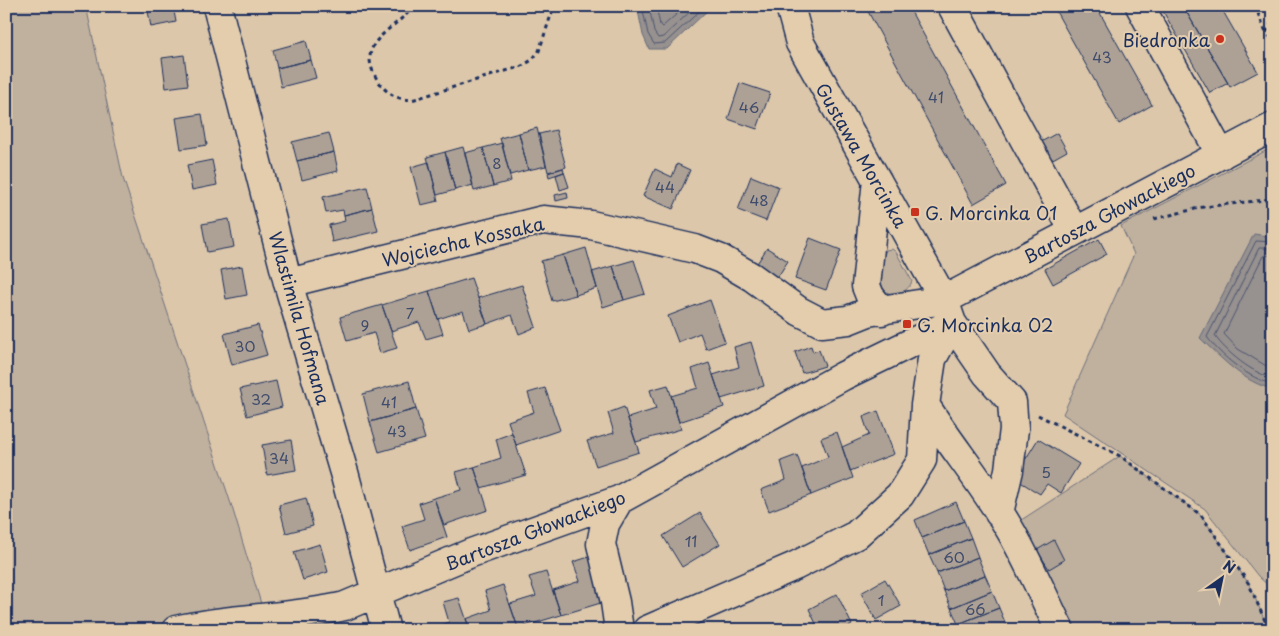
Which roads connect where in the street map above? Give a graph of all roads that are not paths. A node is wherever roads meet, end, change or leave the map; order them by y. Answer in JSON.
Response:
{"nodes":[{"id":1,"x":217,"y":6,"type":"edge"},
{"id":2,"x":790,"y":6,"type":"edge"},
{"id":3,"x":952,"y":6,"type":"edge"},
{"id":4,"x":1140,"y":6,"type":"edge"},
{"id":5,"x":1273,"y":127,"type":"edge"},
{"id":6,"x":1221,"y":155,"type":"junction"},
{"id":7,"x":877,"y":180,"type":"junction"},
{"id":8,"x":1074,"y":232,"type":"junction"},
{"id":9,"x":288,"y":283,"type":"junction"},
{"id":10,"x":882,"y":311,"type":"junction"},
{"id":11,"x":948,"y":311,"type":"junction"},
{"id":12,"x":925,"y":405,"type":"junction"},
{"id":13,"x":619,"y":500,"type":"junction"},
{"id":14,"x":999,"y":513,"type":"junction"},
{"id":15,"x":378,"y":593,"type":"junction"},
{"id":16,"x":176,"y":630,"type":"edge"},
{"id":17,"x":386,"y":630,"type":"edge"},
{"id":18,"x":619,"y":630,"type":"edge"},
{"id":19,"x":647,"y":630,"type":"edge"},
{"id":20,"x":1060,"y":630,"type":"edge"}],
"edges":[{"from":1,"to":9,"type":"street","name":"Wlastimila Hofmana"},
{"from":2,"to":7,"type":"street","name":"Gustawa Morcinka"},
{"from":3,"to":8,"type":"street"},
{"from":4,"to":6,"type":"street"},
{"from":5,"to":6,"type":"street","name":"Bartosza Głowackiego"},
{"from":6,"to":8,"type":"street","name":"Bartosza Głowackiego"},
{"from":7,"to":10,"type":"street"},
{"from":7,"to":11,"type":"street","name":"Gustawa Morcinka"},
{"from":8,"to":11,"type":"street","name":"Bartosza Głowackiego"},
{"from":9,"to":10,"type":"street","name":"Wojciecha Kossaka"},
{"from":9,"to":15,"type":"street","name":"Wlastimila Hofmana"},
{"from":10,"to":11,"type":"street","name":"Wojciecha Kossaka"},
{"from":11,"to":12,"type":"street"},
{"from":11,"to":13,"type":"street","name":"Bartosza Głowackiego"},
{"from":11,"to":14,"type":"street","name":"Gustawa Morcinka"},
{"from":12,"to":14,"type":"street"},
{"from":12,"to":19,"type":"street"},
{"from":13,"to":15,"type":"street","name":"Bartosza Głowackiego"},
{"from":13,"to":18,"type":"street"},
{"from":14,"to":20,"type":"street"},
{"from":15,"to":16,"type":"street","name":"Bartosza Głowackiego"},
{"from":15,"to":17,"type":"street","name":"Wlastimila Hofmana"}]}
